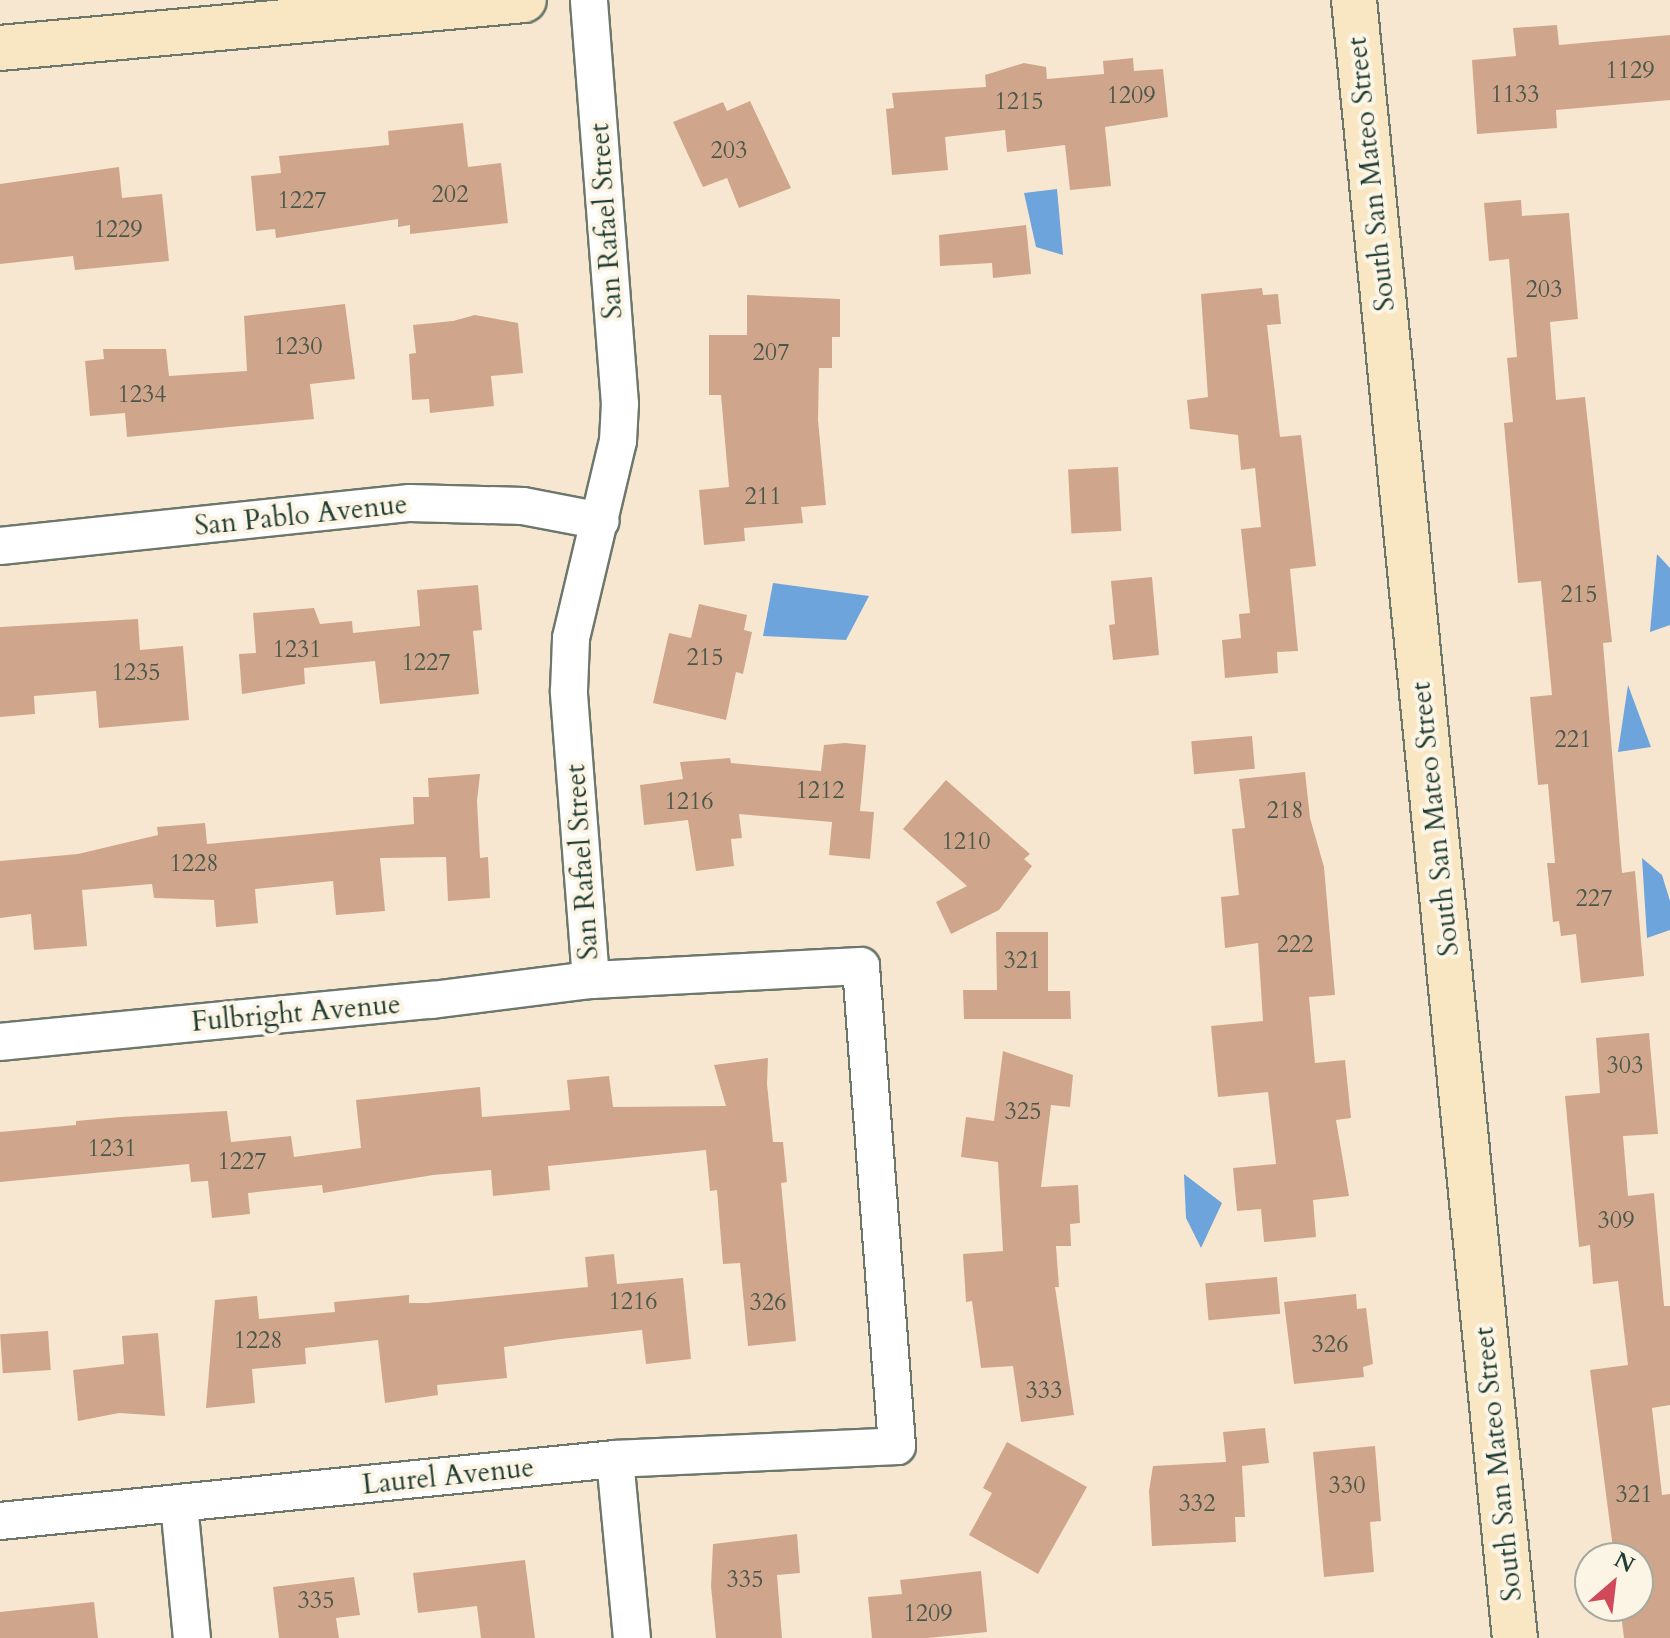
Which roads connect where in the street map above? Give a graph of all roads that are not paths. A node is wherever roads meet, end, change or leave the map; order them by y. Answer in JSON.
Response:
{"nodes":[{"id":1,"x":524,"y":0,"type":"edge"},
{"id":2,"x":589,"y":0,"type":"edge"},
{"id":3,"x":1354,"y":0,"type":"edge"},
{"id":4,"x":0,"y":48,"type":"edge"},
{"id":5,"x":601,"y":521,"type":"junction"},
{"id":6,"x":0,"y":546,"type":"edge"},
{"id":7,"x":591,"y":980,"type":"junction"},
{"id":8,"x":0,"y":1042,"type":"edge"},
{"id":9,"x":897,"y":1446,"type":"joint"},
{"id":10,"x":615,"y":1459,"type":"junction"},
{"id":11,"x":179,"y":1504,"type":"junction"},
{"id":12,"x":0,"y":1521,"type":"edge"},
{"id":13,"x":192,"y":1638,"type":"edge"},
{"id":14,"x":632,"y":1638,"type":"edge"},
{"id":15,"x":1515,"y":1638,"type":"edge"}],
"edges":[{"from":1,"to":4,"type":"street"},
{"from":2,"to":5,"type":"street","name":"San Rafael Street"},
{"from":3,"to":15,"type":"street","name":"South San Mateo Street"},
{"from":5,"to":6,"type":"street","name":"San Pablo Avenue"},
{"from":5,"to":7,"type":"street","name":"San Rafael Street"},
{"from":7,"to":8,"type":"street","name":"Fulbright Avenue"},
{"from":7,"to":9,"type":"street","name":"San Rafael Street"},
{"from":9,"to":10,"type":"street","name":"Laurel Avenue"},
{"from":10,"to":11,"type":"street","name":"Laurel Avenue"},
{"from":10,"to":14,"type":"street"},
{"from":11,"to":12,"type":"street","name":"Laurel Avenue"},
{"from":11,"to":13,"type":"street"}]}
